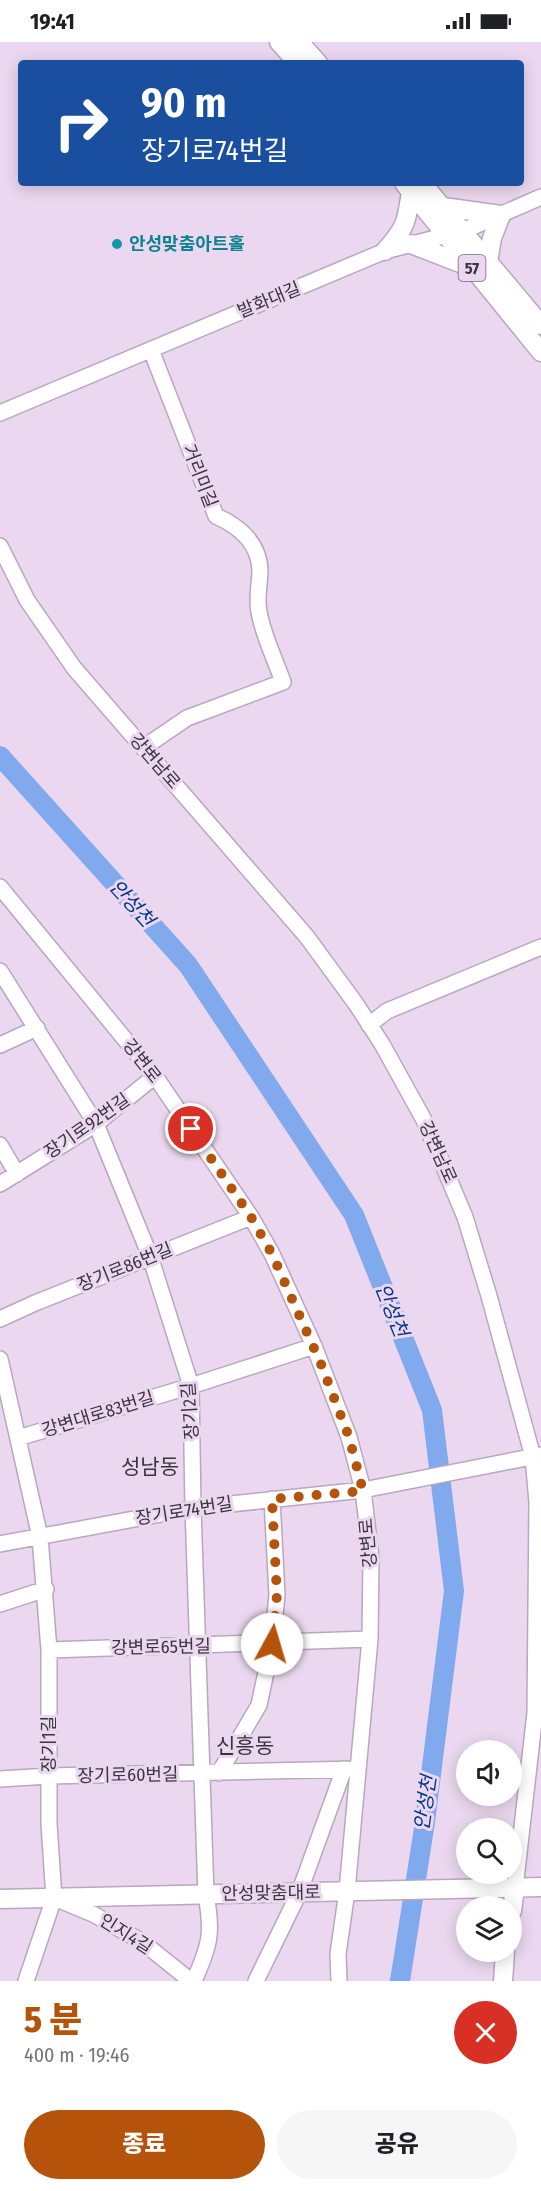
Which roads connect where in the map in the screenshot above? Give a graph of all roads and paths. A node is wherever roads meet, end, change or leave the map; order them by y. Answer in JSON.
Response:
{"nodes":[{"id":1,"x":279,"y":42,"type":"edge"},
{"id":2,"x":299,"y":42,"type":"edge"},
{"id":3,"x":295,"y":60,"type":"edge"},
{"id":4,"x":315,"y":60,"type":"edge"},
{"id":5,"x":413,"y":186,"type":"edge"},
{"id":6,"x":541,"y":197,"type":"edge"},
{"id":7,"x":442,"y":207,"type":"junction"},
{"id":8,"x":501,"y":214,"type":"junction"},
{"id":9,"x":454,"y":233,"type":"junction"},
{"id":10,"x":411,"y":244,"type":"junction"},
{"id":11,"x":385,"y":251,"type":"junction"},
{"id":12,"x":480,"y":264,"type":"junction"},
{"id":13,"x":541,"y":326,"type":"edge"},
{"id":14,"x":151,"y":350,"type":"junction"},
{"id":15,"x":541,"y":352,"type":"edge"},
{"id":16,"x":0,"y":413,"type":"edge"},
{"id":17,"x":0,"y":546,"type":"edge"},
{"id":18,"x":143,"y":748,"type":"junction"},
{"id":19,"x":0,"y":887,"type":"edge"},
{"id":20,"x":541,"y":947,"type":"edge"},
{"id":21,"x":0,"y":971,"type":"edge"},
{"id":22,"x":369,"y":1024,"type":"junction"},
{"id":23,"x":37,"y":1028,"type":"junction"},
{"id":24,"x":0,"y":1045,"type":"edge"},
{"id":25,"x":155,"y":1076,"type":"junction"},
{"id":26,"x":96,"y":1124,"type":"junction"},
{"id":27,"x":0,"y":1145,"type":"edge"},
{"id":28,"x":17,"y":1174,"type":"junction"},
{"id":29,"x":0,"y":1184,"type":"edge"},
{"id":30,"x":251,"y":1217,"type":"junction"},
{"id":31,"x":150,"y":1256,"type":"junction"},
{"id":32,"x":0,"y":1319,"type":"edge"},
{"id":33,"x":314,"y":1346,"type":"junction"},
{"id":34,"x":0,"y":1359,"type":"edge"},
{"id":35,"x":191,"y":1386,"type":"junction"},
{"id":36,"x":18,"y":1438,"type":"junction"},
{"id":37,"x":537,"y":1456,"type":"edge"},
{"id":38,"x":366,"y":1490,"type":"junction"},
{"id":39,"x":272,"y":1499,"type":"junction"},
{"id":40,"x":193,"y":1508,"type":"junction"},
{"id":41,"x":40,"y":1537,"type":"junction"},
{"id":42,"x":0,"y":1544,"type":"edge"},
{"id":43,"x":46,"y":1589,"type":"junction"},
{"id":44,"x":0,"y":1604,"type":"edge"},
{"id":45,"x":370,"y":1639,"type":"junction"},
{"id":46,"x":272,"y":1644,"type":"junction"},
{"id":47,"x":197,"y":1646,"type":"junction"},
{"id":48,"x":49,"y":1650,"type":"junction"},
{"id":49,"x":351,"y":1769,"type":"junction"},
{"id":50,"x":203,"y":1773,"type":"junction"},
{"id":51,"x":219,"y":1773,"type":"junction"},
{"id":52,"x":49,"y":1776,"type":"junction"},
{"id":53,"x":0,"y":1779,"type":"edge"},
{"id":54,"x":541,"y":1887,"type":"edge"},
{"id":55,"x":509,"y":1888,"type":"junction"},
{"id":56,"x":351,"y":1891,"type":"junction"},
{"id":57,"x":299,"y":1893,"type":"junction"},
{"id":58,"x":206,"y":1894,"type":"junction"},
{"id":59,"x":510,"y":1896,"type":"edge"},
{"id":60,"x":54,"y":1898,"type":"junction"},
{"id":61,"x":0,"y":1899,"type":"edge"},
{"id":62,"x":504,"y":1962,"type":"edge"},
{"id":63,"x":26,"y":1981,"type":"edge"},
{"id":64,"x":193,"y":1981,"type":"edge"},
{"id":65,"x":256,"y":1981,"type":"edge"},
{"id":66,"x":339,"y":1981,"type":"edge"},
{"id":67,"x":503,"y":1981,"type":"edge"}],
"edges":[{"from":1,"to":3,"type":"main road"},
{"from":2,"to":4,"type":"main road"},
{"from":5,"to":7,"type":"main road","number":"57"},
{"from":5,"to":9,"type":"main road","number":"57"},
{"from":5,"to":11,"type":"main road"},
{"from":6,"to":8,"type":"street","name":"발화대길"},
{"from":7,"to":8,"type":"main road"},
{"from":7,"to":9,"type":"main road","number":"57"},
{"from":8,"to":9,"type":"street","name":"발화대길"},
{"from":8,"to":12,"type":"main road"},
{"from":9,"to":10,"type":"street","name":"발화대길"},
{"from":9,"to":12,"type":"main road","number":"57"},
{"from":10,"to":11,"type":"street","name":"발화대길"},
{"from":10,"to":12,"type":"main road"},
{"from":11,"to":14,"type":"street","name":"발화대길"},
{"from":12,"to":13,"type":"main road","number":"57"},
{"from":12,"to":15,"type":"main road","number":"57"},
{"from":14,"to":16,"type":"street","name":"발화대길"},
{"from":14,"to":18,"type":"street","name":"거리미길"},
{"from":17,"to":18,"type":"street","name":"강변남로"},
{"from":18,"to":22,"type":"street","name":"강변남로"},
{"from":19,"to":25,"type":"street","name":"강변로"},
{"from":20,"to":22,"type":"street"},
{"from":21,"to":23,"type":"street","name":"장기2길"},
{"from":22,"to":37,"type":"street","name":"강변남로"},
{"from":23,"to":24,"type":"street"},
{"from":23,"to":26,"type":"street","name":"장기2길"},
{"from":25,"to":26,"type":"street","name":"장기로92번길"},
{"from":25,"to":30,"type":"street","name":"강변로"},
{"from":26,"to":28,"type":"street","name":"장기로92번길"},
{"from":26,"to":31,"type":"street","name":"장기2길"},
{"from":27,"to":28,"type":"street"},
{"from":28,"to":29,"type":"street","name":"장기로92번길"},
{"from":30,"to":31,"type":"street","name":"장기로86번길"},
{"from":30,"to":33,"type":"street","name":"강변로"},
{"from":31,"to":32,"type":"street","name":"장기로86번길"},
{"from":31,"to":35,"type":"street","name":"장기2길"},
{"from":33,"to":35,"type":"street","name":"강변대로83번길"},
{"from":33,"to":38,"type":"street","name":"강변로"},
{"from":34,"to":36,"type":"street","name":"장기1길"},
{"from":35,"to":36,"type":"street","name":"강변대로83번길"},
{"from":35,"to":40,"type":"street","name":"장기2길"},
{"from":36,"to":41,"type":"street","name":"장기1길"},
{"from":37,"to":38,"type":"street","name":"장기로74번길"},
{"from":37,"to":55,"type":"street","name":"강변남로"},
{"from":38,"to":39,"type":"street","name":"장기로74번길"},
{"from":38,"to":45,"type":"street","name":"강변로"},
{"from":39,"to":40,"type":"street","name":"장기로74번길"},
{"from":39,"to":46,"type":"street"},
{"from":40,"to":41,"type":"street","name":"장기로74번길"},
{"from":40,"to":47,"type":"street","name":"장기2길"},
{"from":41,"to":42,"type":"street","name":"장기로74번길"},
{"from":41,"to":43,"type":"street","name":"장기1길"},
{"from":43,"to":44,"type":"street"},
{"from":43,"to":48,"type":"street","name":"장기1길"},
{"from":45,"to":46,"type":"street","name":"강변로65번길"},
{"from":45,"to":49,"type":"street","name":"강변로"},
{"from":46,"to":47,"type":"street","name":"강변로65번길"},
{"from":46,"to":51,"type":"street"},
{"from":47,"to":48,"type":"street","name":"강변로65번길"},
{"from":47,"to":50,"type":"street","name":"장기2길"},
{"from":48,"to":52,"type":"street","name":"장기1길"},
{"from":49,"to":51,"type":"street","name":"장기로60번길"},
{"from":49,"to":56,"type":"street","name":"강변로"},
{"from":49,"to":57,"type":"street"},
{"from":50,"to":51,"type":"street","name":"장기로60번길"},
{"from":50,"to":52,"type":"street","name":"장기로60번길"},
{"from":50,"to":58,"type":"street","name":"장기2길"},
{"from":52,"to":53,"type":"street","name":"장기로60번길"},
{"from":52,"to":60,"type":"street","name":"장기1길"},
{"from":54,"to":55,"type":"main road","name":"안성맞춤대로"},
{"from":55,"to":56,"type":"main road","name":"안성맞춤대로"},
{"from":55,"to":59,"type":"main road"},
{"from":56,"to":57,"type":"main road","name":"안성맞춤대로"},
{"from":56,"to":66,"type":"street","name":"강변로"},
{"from":57,"to":58,"type":"main road","name":"안성맞춤대로"},
{"from":57,"to":65,"type":"street"},
{"from":58,"to":60,"type":"main road","name":"안성맞춤대로"},
{"from":58,"to":64,"type":"street","name":"장기2길"},
{"from":60,"to":61,"type":"main road","name":"안성맞춤대로"},
{"from":60,"to":63,"type":"street"},
{"from":60,"to":64,"type":"street","name":"인지4길"},
{"from":62,"to":67,"type":"main road"}]}
